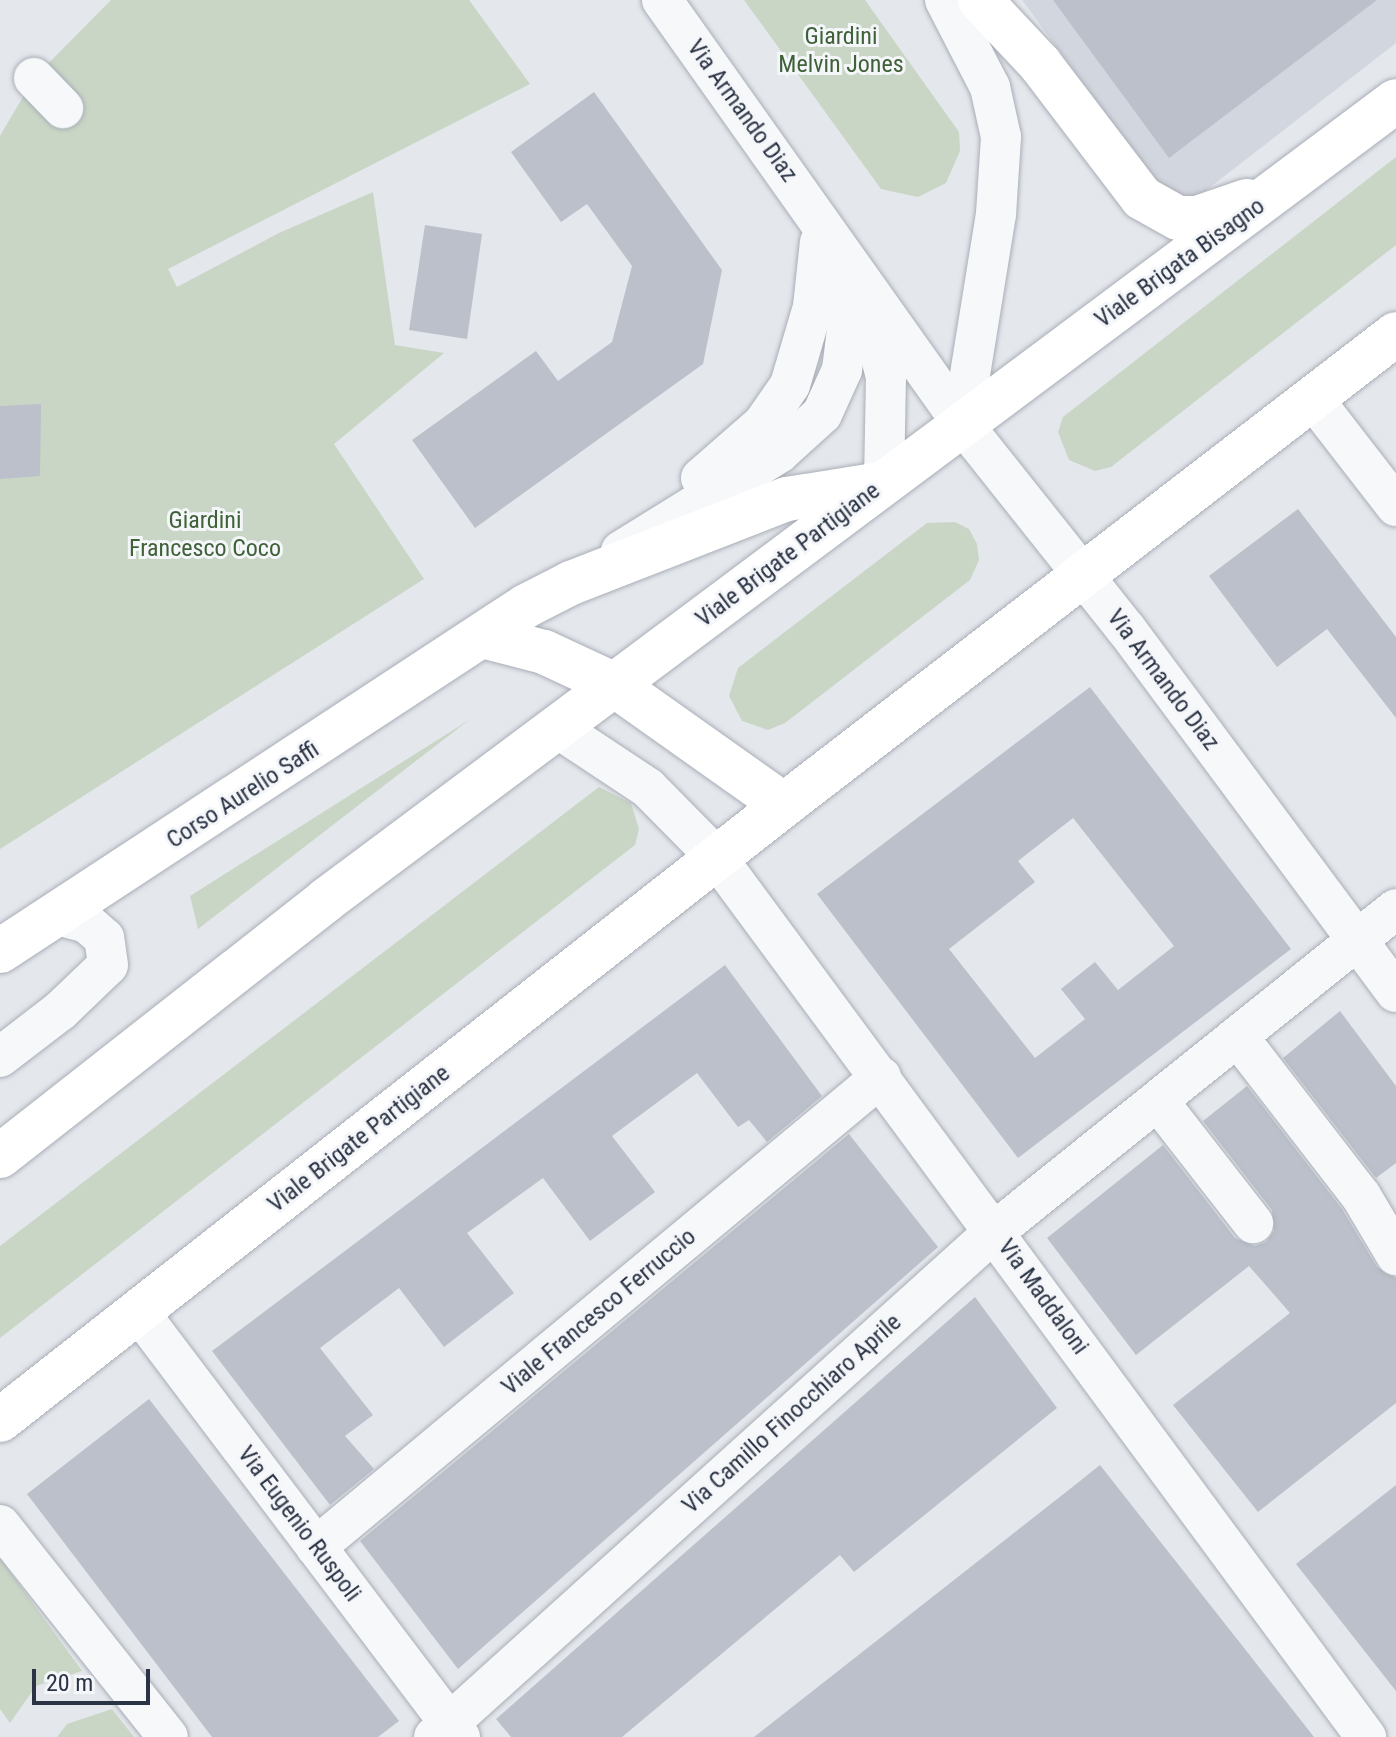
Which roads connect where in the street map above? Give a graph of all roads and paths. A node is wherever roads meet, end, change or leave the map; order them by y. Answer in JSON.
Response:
{"nodes":[{"id":1,"x":662,"y":0,"type":"edge"},
{"id":2,"x":945,"y":0,"type":"edge"},
{"id":3,"x":980,"y":0,"type":"edge"},
{"id":4,"x":1001,"y":0,"type":"edge"},
{"id":5,"x":1040,"y":64,"type":"junction"},
{"id":6,"x":34,"y":78,"type":"dead end"},
{"id":7,"x":1396,"y":101,"type":"edge"},
{"id":8,"x":63,"y":108,"type":"dead end"},
{"id":9,"x":1280,"y":190,"type":"junction"},
{"id":10,"x":822,"y":223,"type":"junction"},
{"id":11,"x":1390,"y":336,"type":"edge"},
{"id":12,"x":1314,"y":400,"type":"junction"},
{"id":13,"x":962,"y":423,"type":"junction"},
{"id":14,"x":884,"y":483,"type":"junction"},
{"id":15,"x":1396,"y":506,"type":"edge"},
{"id":16,"x":1085,"y":576,"type":"junction"},
{"id":17,"x":578,"y":578,"type":"junction"},
{"id":18,"x":486,"y":637,"type":"junction"},
{"id":19,"x":613,"y":684,"type":"junction"},
{"id":20,"x":556,"y":727,"type":"junction"},
{"id":21,"x":784,"y":805,"type":"junction"},
{"id":22,"x":717,"y":858,"type":"junction"},
{"id":23,"x":1396,"y":909,"type":"edge"},
{"id":24,"x":58,"y":915,"type":"junction"},
{"id":25,"x":1358,"y":941,"type":"junction"},
{"id":26,"x":0,"y":951,"type":"edge"},
{"id":27,"x":1396,"y":992,"type":"edge"},
{"id":28,"x":1238,"y":1037,"type":"junction"},
{"id":29,"x":0,"y":1057,"type":"edge"},
{"id":30,"x":881,"y":1077,"type":"junction"},
{"id":31,"x":1158,"y":1101,"type":"junction"},
{"id":32,"x":0,"y":1156,"type":"edge"},
{"id":33,"x":1253,"y":1223,"type":"dead end"},
{"id":34,"x":995,"y":1231,"type":"junction"},
{"id":35,"x":1396,"y":1255,"type":"edge"},
{"id":36,"x":138,"y":1311,"type":"junction"},
{"id":37,"x":0,"y":1420,"type":"edge"},
{"id":38,"x":0,"y":1525,"type":"edge"},
{"id":39,"x":316,"y":1547,"type":"junction"},
{"id":40,"x":448,"y":1732,"type":"edge"},
{"id":41,"x":168,"y":1737,"type":"edge"},
{"id":42,"x":1366,"y":1737,"type":"edge"}],
"edges":[{"from":1,"to":10,"type":"street","name":"Via Armando Diaz"},
{"from":2,"to":13,"type":"street"},
{"from":3,"to":5,"type":"main road"},
{"from":4,"to":5,"type":"street"},
{"from":5,"to":9,"type":"main road"},
{"from":6,"to":8,"type":"street"},
{"from":7,"to":9,"type":"main road","name":"Viale Brigata Bisagno"},
{"from":9,"to":13,"type":"main road","name":"Viale Brigata Bisagno"},
{"from":10,"to":13,"type":"street","name":"Via Armando Diaz"},
{"from":10,"to":14,"type":"street"},
{"from":10,"to":17,"type":"street","name":"Corso Aurelio Saffi"},
{"from":11,"to":12,"type":"main road"},
{"from":12,"to":15,"type":"street"},
{"from":12,"to":16,"type":"main road"},
{"from":13,"to":14,"type":"main road","name":"Viale Brigate Partigiane"},
{"from":13,"to":16,"type":"street","name":"Via Armando Diaz"},
{"from":14,"to":17,"type":"main road","name":"Corso Aurelio Saffi"},
{"from":14,"to":19,"type":"main road","name":"Viale Brigate Partigiane"},
{"from":16,"to":21,"type":"main road","name":"Viale Brigate Partigiane"},
{"from":16,"to":25,"type":"street","name":"Via Armando Diaz"},
{"from":17,"to":18,"type":"main road","name":"Corso Aurelio Saffi"},
{"from":18,"to":19,"type":"main road"},
{"from":18,"to":24,"type":"main road","name":"Corso Aurelio Saffi"},
{"from":19,"to":20,"type":"main road","name":"Viale Brigate Partigiane"},
{"from":19,"to":21,"type":"main road"},
{"from":20,"to":22,"type":"street"},
{"from":20,"to":32,"type":"main road","name":"Viale Brigate Partigiane"},
{"from":21,"to":22,"type":"main road","name":"Viale Brigate Partigiane"},
{"from":22,"to":30,"type":"street","name":"Via Maddaloni"},
{"from":22,"to":36,"type":"main road","name":"Viale Brigate Partigiane"},
{"from":23,"to":25,"type":"street","name":"Via Camillo Finocchiaro Aprile"},
{"from":24,"to":26,"type":"main road","name":"Corso Aurelio Saffi"},
{"from":24,"to":29,"type":"street"},
{"from":25,"to":27,"type":"street","name":"Via Armando Diaz"},
{"from":25,"to":28,"type":"street","name":"Via Camillo Finocchiaro Aprile"},
{"from":28,"to":31,"type":"street","name":"Via Camillo Finocchiaro Aprile"},
{"from":28,"to":35,"type":"street"},
{"from":30,"to":34,"type":"street","name":"Via Maddaloni"},
{"from":30,"to":39,"type":"street","name":"Viale Francesco Ferruccio"},
{"from":31,"to":33,"type":"street"},
{"from":31,"to":34,"type":"street","name":"Via Camillo Finocchiaro Aprile"},
{"from":34,"to":40,"type":"street","name":"Via Camillo Finocchiaro Aprile"},
{"from":34,"to":42,"type":"street","name":"Via Maddaloni"},
{"from":36,"to":37,"type":"main road","name":"Viale Brigate Partigiane"},
{"from":36,"to":39,"type":"street","name":"Via Eugenio Ruspoli"},
{"from":38,"to":41,"type":"street"},
{"from":39,"to":40,"type":"street","name":"Via Eugenio Ruspoli"}]}
